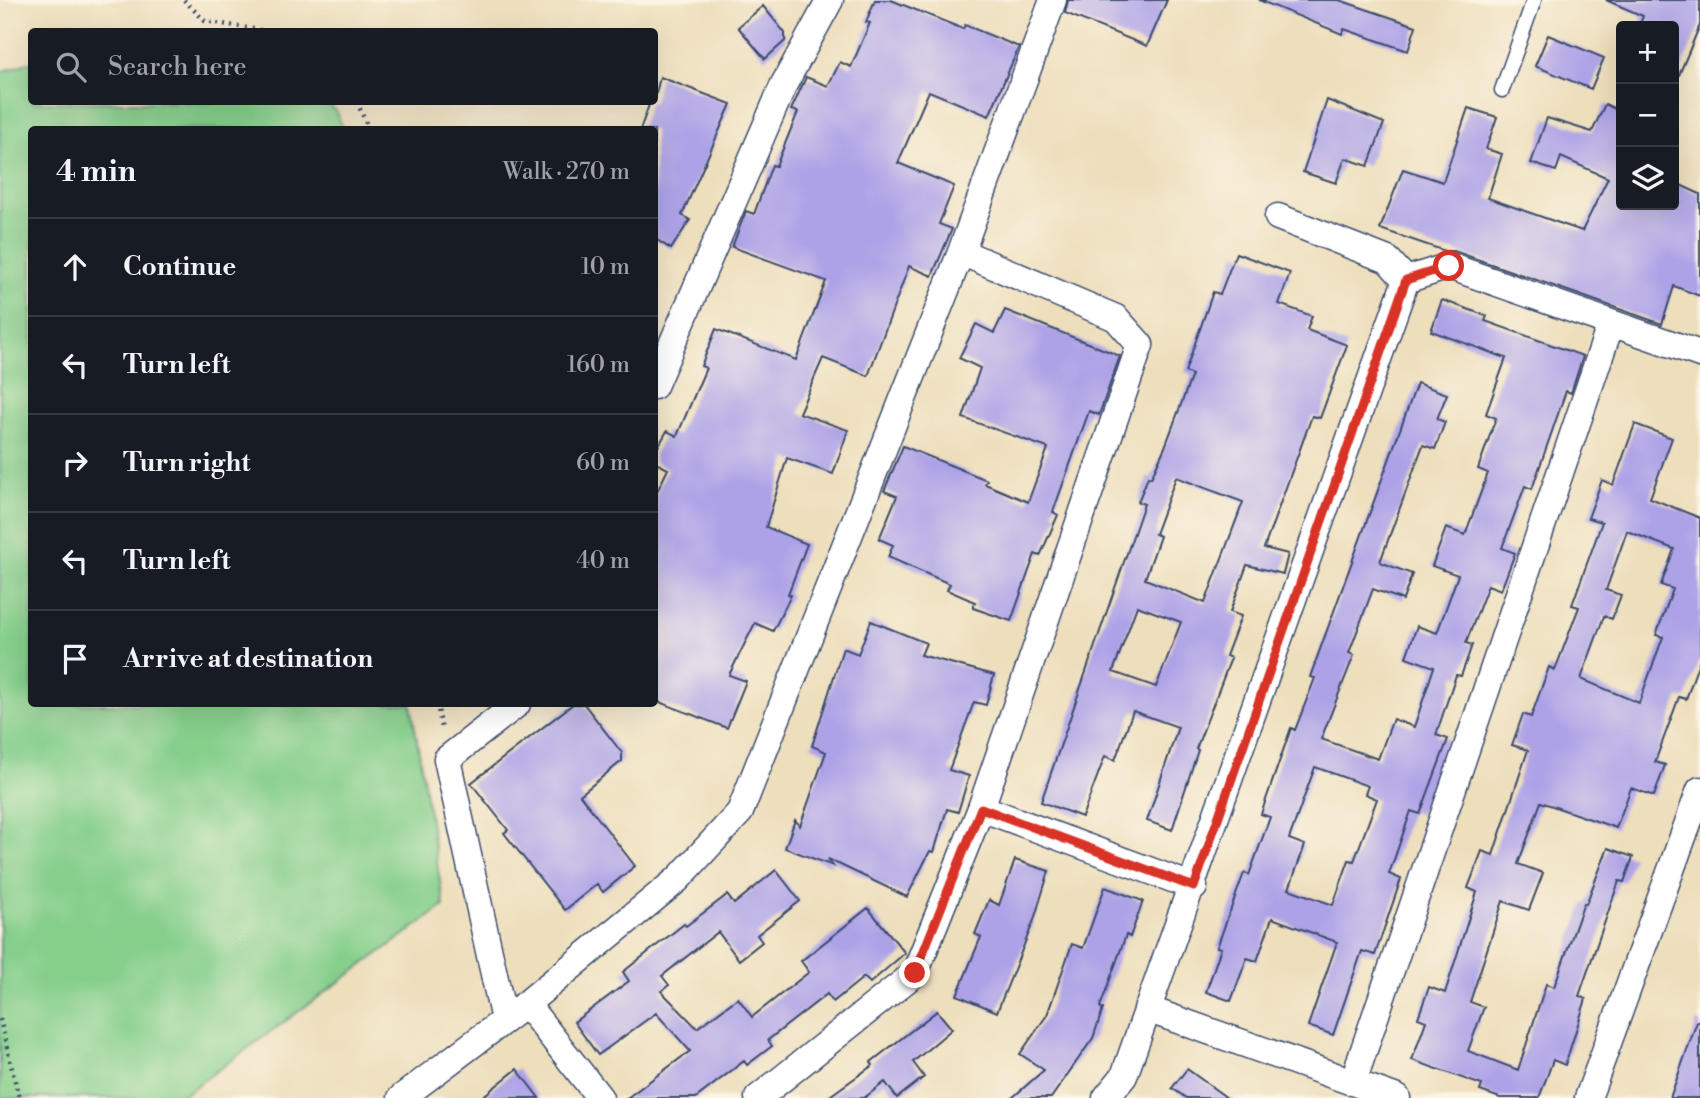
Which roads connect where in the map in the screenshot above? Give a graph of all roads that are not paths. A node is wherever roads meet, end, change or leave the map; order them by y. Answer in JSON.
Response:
{"nodes":[{"id":1,"x":830,"y":0,"type":"edge"},
{"id":2,"x":1053,"y":0,"type":"edge"},
{"id":3,"x":1534,"y":0,"type":"edge"},
{"id":4,"x":1502,"y":90,"type":"dead end"},
{"id":5,"x":1278,"y":217,"type":"dead end"},
{"id":6,"x":961,"y":252,"type":"junction"},
{"id":7,"x":1406,"y":280,"type":"junction"},
{"id":8,"x":1611,"y":323,"type":"junction"},
{"id":9,"x":1700,"y":354,"type":"edge"},
{"id":10,"x":658,"y":377,"type":"edge"},
{"id":11,"x":513,"y":707,"type":"edge"},
{"id":12,"x":1700,"y":790,"type":"edge"},
{"id":13,"x":981,"y":808,"type":"junction"},
{"id":14,"x":1194,"y":887,"type":"junction"},
{"id":15,"x":526,"y":1004,"type":"junction"},
{"id":16,"x":1147,"y":1009,"type":"junction"},
{"id":17,"x":504,"y":1020,"type":"junction"},
{"id":18,"x":1353,"y":1082,"type":"junction"},
{"id":19,"x":401,"y":1098,"type":"edge"},
{"id":20,"x":600,"y":1098,"type":"edge"},
{"id":21,"x":758,"y":1098,"type":"edge"},
{"id":22,"x":1106,"y":1098,"type":"edge"},
{"id":23,"x":1397,"y":1098,"type":"edge"},
{"id":24,"x":1588,"y":1098,"type":"edge"}],
"edges":[{"from":1,"to":10,"type":"street"},
{"from":2,"to":6,"type":"street"},
{"from":3,"to":4,"type":"lane"},
{"from":5,"to":7,"type":"street"},
{"from":6,"to":13,"type":"street"},
{"from":6,"to":15,"type":"street"},
{"from":7,"to":8,"type":"street"},
{"from":7,"to":14,"type":"street"},
{"from":8,"to":9,"type":"street"},
{"from":8,"to":18,"type":"street"},
{"from":11,"to":17,"type":"street"},
{"from":12,"to":24,"type":"street"},
{"from":13,"to":14,"type":"street"},
{"from":13,"to":21,"type":"street"},
{"from":14,"to":16,"type":"street"},
{"from":15,"to":17,"type":"street"},
{"from":15,"to":20,"type":"street"},
{"from":16,"to":18,"type":"street"},
{"from":16,"to":22,"type":"street"},
{"from":17,"to":19,"type":"street"},
{"from":18,"to":23,"type":"street"}]}
